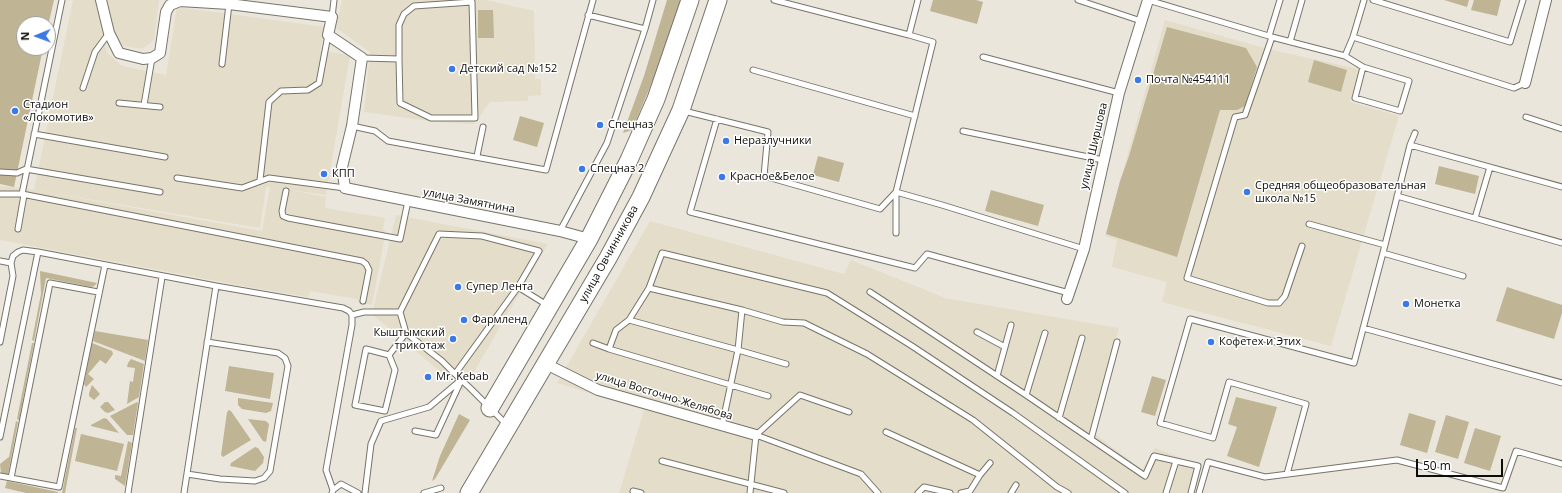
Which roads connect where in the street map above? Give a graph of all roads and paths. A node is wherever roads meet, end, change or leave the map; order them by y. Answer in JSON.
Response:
{"nodes":[{"id":1,"x":62,"y":0,"type":"edge"},
{"id":2,"x":101,"y":0,"type":"edge"},
{"id":3,"x":334,"y":0,"type":"edge"},
{"id":4,"x":593,"y":0,"type":"edge"},
{"id":5,"x":653,"y":0,"type":"edge"},
{"id":6,"x":690,"y":0,"type":"edge"},
{"id":7,"x":718,"y":0,"type":"edge"},
{"id":8,"x":774,"y":0,"type":"edge"},
{"id":9,"x":918,"y":0,"type":"edge"},
{"id":10,"x":1078,"y":0,"type":"edge"},
{"id":11,"x":1148,"y":0,"type":"edge"},
{"id":12,"x":1280,"y":0,"type":"edge"},
{"id":13,"x":1302,"y":0,"type":"edge"},
{"id":14,"x":1364,"y":0,"type":"edge"},
{"id":15,"x":1373,"y":0,"type":"edge"},
{"id":16,"x":1524,"y":0,"type":"edge"},
{"id":17,"x":1546,"y":0,"type":"edge"},
{"id":18,"x":168,"y":2,"type":"edge"},
{"id":19,"x":229,"y":4,"type":"junction"},
{"id":20,"x":588,"y":15,"type":"junction"},
{"id":21,"x":332,"y":17,"type":"junction"},
{"id":22,"x":1141,"y":21,"type":"junction"},
{"id":23,"x":645,"y":29,"type":"junction"},
{"id":24,"x":109,"y":33,"type":"junction"},
{"id":25,"x":328,"y":35,"type":"junction"},
{"id":26,"x":908,"y":35,"type":"junction"},
{"id":27,"x":1271,"y":36,"type":"junction"},
{"id":28,"x":1353,"y":37,"type":"junction"},
{"id":29,"x":1290,"y":42,"type":"junction"},
{"id":30,"x":1345,"y":56,"type":"junction"},
{"id":31,"x":984,"y":57,"type":"dead end"},
{"id":32,"x":152,"y":58,"type":"junction"},
{"id":33,"x":362,"y":58,"type":"junction"},
{"id":34,"x":399,"y":59,"type":"junction"},
{"id":35,"x":222,"y":64,"type":"dead end"},
{"id":36,"x":1363,"y":67,"type":"junction"},
{"id":37,"x":753,"y":70,"type":"dead end"},
{"id":38,"x":1525,"y":82,"type":"joint"},
{"id":39,"x":83,"y":88,"type":"dead end"},
{"id":40,"x":1119,"y":93,"type":"junction"},
{"id":41,"x":119,"y":103,"type":"dead end"},
{"id":42,"x":144,"y":105,"type":"junction"},
{"id":43,"x":160,"y":107,"type":"dead end"},
{"id":44,"x":681,"y":110,"type":"junction"},
{"id":45,"x":915,"y":116,"type":"junction"},
{"id":46,"x":1526,"y":118,"type":"dead end"},
{"id":47,"x":717,"y":119,"type":"junction"},
{"id":48,"x":352,"y":126,"type":"junction"},
{"id":49,"x":483,"y":127,"type":"dead end"},
{"id":50,"x":1562,"y":129,"type":"edge"},
{"id":51,"x":963,"y":131,"type":"dead end"},
{"id":52,"x":1415,"y":133,"type":"dead end"},
{"id":53,"x":34,"y":134,"type":"junction"},
{"id":54,"x":1410,"y":145,"type":"junction"},
{"id":55,"x":477,"y":156,"type":"junction"},
{"id":56,"x":165,"y":157,"type":"dead end"},
{"id":57,"x":1103,"y":160,"type":"junction"},
{"id":58,"x":1490,"y":167,"type":"junction"},
{"id":59,"x":26,"y":169,"type":"junction"},
{"id":60,"x":0,"y":172,"type":"edge"},
{"id":61,"x":177,"y":178,"type":"dead end"},
{"id":62,"x":260,"y":180,"type":"junction"},
{"id":63,"x":1562,"y":187,"type":"edge"},
{"id":64,"x":345,"y":188,"type":"junction"},
{"id":65,"x":286,"y":191,"type":"dead end"},
{"id":66,"x":160,"y":192,"type":"dead end"},
{"id":67,"x":896,"y":192,"type":"junction"},
{"id":68,"x":0,"y":194,"type":"edge"},
{"id":69,"x":23,"y":194,"type":"junction"},
{"id":70,"x":1397,"y":196,"type":"junction"},
{"id":71,"x":408,"y":201,"type":"junction"},
{"id":72,"x":1475,"y":218,"type":"junction"},
{"id":73,"x":1309,"y":224,"type":"dead end"},
{"id":74,"x":18,"y":229,"type":"dead end"},
{"id":75,"x":560,"y":231,"type":"junction"},
{"id":76,"x":896,"y":234,"type":"dead end"},
{"id":77,"x":589,"y":239,"type":"junction"},
{"id":78,"x":1562,"y":243,"type":"edge"},
{"id":79,"x":1386,"y":245,"type":"junction"},
{"id":80,"x":1302,"y":246,"type":"dead end"},
{"id":81,"x":1084,"y":249,"type":"junction"},
{"id":82,"x":38,"y":252,"type":"junction"},
{"id":83,"x":1384,"y":253,"type":"junction"},
{"id":84,"x":0,"y":261,"type":"edge"},
{"id":85,"x":11,"y":263,"type":"junction"},
{"id":86,"x":104,"y":265,"type":"junction"},
{"id":87,"x":1463,"y":276,"type":"dead end"},
{"id":88,"x":162,"y":277,"type":"junction"},
{"id":89,"x":216,"y":286,"type":"junction"},
{"id":90,"x":518,"y":287,"type":"junction"},
{"id":91,"x":649,"y":288,"type":"junction"},
{"id":92,"x":98,"y":292,"type":"junction"},
{"id":93,"x":870,"y":292,"type":"dead end"},
{"id":94,"x":1068,"y":296,"type":"joint"},
{"id":95,"x":363,"y":300,"type":"dead end"},
{"id":96,"x":550,"y":307,"type":"junction"},
{"id":97,"x":742,"y":310,"type":"junction"},
{"id":98,"x":400,"y":312,"type":"junction"},
{"id":99,"x":352,"y":315,"type":"junction"},
{"id":100,"x":629,"y":320,"type":"junction"},
{"id":101,"x":1011,"y":325,"type":"dead end"},
{"id":102,"x":1363,"y":328,"type":"junction"},
{"id":103,"x":977,"y":332,"type":"dead end"},
{"id":104,"x":406,"y":333,"type":"junction"},
{"id":105,"x":1045,"y":333,"type":"dead end"},
{"id":106,"x":1082,"y":338,"type":"dead end"},
{"id":107,"x":0,"y":342,"type":"edge"},
{"id":108,"x":207,"y":342,"type":"junction"},
{"id":109,"x":593,"y":342,"type":"dead end"},
{"id":110,"x":1117,"y":342,"type":"dead end"},
{"id":111,"x":1005,"y":347,"type":"junction"},
{"id":112,"x":609,"y":349,"type":"junction"},
{"id":113,"x":738,"y":350,"type":"junction"},
{"id":114,"x":389,"y":355,"type":"junction"},
{"id":115,"x":546,"y":364,"type":"junction"},
{"id":116,"x":786,"y":364,"type":"dead end"},
{"id":117,"x":454,"y":374,"type":"junction"},
{"id":118,"x":997,"y":376,"type":"junction"},
{"id":119,"x":461,"y":380,"type":"junction"},
{"id":120,"x":1562,"y":382,"type":"edge"},
{"id":121,"x":731,"y":385,"type":"junction"},
{"id":122,"x":1026,"y":395,"type":"junction"},
{"id":123,"x":768,"y":396,"type":"dead end"},
{"id":124,"x":490,"y":408,"type":"junction"},
{"id":125,"x":849,"y":412,"type":"dead end"},
{"id":126,"x":1059,"y":418,"type":"junction"},
{"id":127,"x":508,"y":426,"type":"junction"},
{"id":128,"x":722,"y":426,"type":"junction"},
{"id":129,"x":415,"y":431,"type":"dead end"},
{"id":130,"x":886,"y":432,"type":"dead end"},
{"id":131,"x":756,"y":435,"type":"junction"},
{"id":132,"x":0,"y":438,"type":"edge"},
{"id":133,"x":1091,"y":439,"type":"junction"},
{"id":134,"x":662,"y":461,"type":"dead end"},
{"id":135,"x":1176,"y":461,"type":"junction"},
{"id":136,"x":990,"y":463,"type":"dead end"},
{"id":137,"x":1562,"y":464,"type":"edge"},
{"id":138,"x":187,"y":474,"type":"junction"},
{"id":139,"x":1287,"y":474,"type":"junction"},
{"id":140,"x":980,"y":475,"type":"junction"},
{"id":141,"x":0,"y":476,"type":"edge"},
{"id":142,"x":11,"y":478,"type":"junction"},
{"id":143,"x":751,"y":484,"type":"junction"},
{"id":144,"x":1016,"y":485,"type":"dead end"},
{"id":145,"x":441,"y":488,"type":"dead end"},
{"id":146,"x":634,"y":491,"type":"dead end"},
{"id":147,"x":332,"y":492,"type":"edge"},
{"id":148,"x":128,"y":493,"type":"edge"},
{"id":149,"x":184,"y":493,"type":"edge"},
{"id":150,"x":358,"y":493,"type":"edge"},
{"id":151,"x":365,"y":493,"type":"edge"},
{"id":152,"x":424,"y":493,"type":"edge"},
{"id":153,"x":469,"y":493,"type":"edge"},
{"id":154,"x":641,"y":493,"type":"edge"},
{"id":155,"x":750,"y":493,"type":"edge"},
{"id":156,"x":784,"y":493,"type":"edge"},
{"id":157,"x":878,"y":493,"type":"edge"},
{"id":158,"x":918,"y":493,"type":"edge"},
{"id":159,"x":950,"y":493,"type":"edge"},
{"id":160,"x":961,"y":493,"type":"edge"},
{"id":161,"x":1011,"y":493,"type":"edge"},
{"id":162,"x":1068,"y":493,"type":"edge"},
{"id":163,"x":1125,"y":493,"type":"edge"},
{"id":164,"x":1166,"y":493,"type":"edge"},
{"id":165,"x":1191,"y":493,"type":"edge"},
{"id":166,"x":1199,"y":493,"type":"edge"}],
"edges":[{"from":1,"to":53,"type":"lane"},
{"from":2,"to":24,"type":"street"},
{"from":3,"to":21,"type":"lane"},
{"from":4,"to":20,"type":"lane"},
{"from":5,"to":23,"type":"lane"},
{"from":6,"to":77,"type":"main road"},
{"from":7,"to":44,"type":"main road","name":"улица Овчинникова"},
{"from":8,"to":26,"type":"lane"},
{"from":9,"to":26,"type":"lane"},
{"from":10,"to":22,"type":"lane"},
{"from":11,"to":22,"type":"street","name":"улица Ширшова"},
{"from":11,"to":27,"type":"lane"},
{"from":12,"to":27,"type":"lane"},
{"from":13,"to":29,"type":"lane"},
{"from":14,"to":28,"type":"lane"},
{"from":15,"to":16,"type":"lane"},
{"from":17,"to":38,"type":"street"},
{"from":18,"to":19,"type":"street"},
{"from":18,"to":32,"type":"street"},
{"from":19,"to":21,"type":"street"},
{"from":19,"to":35,"type":"lane"},
{"from":20,"to":23,"type":"lane"},
{"from":20,"to":55,"type":"lane"},
{"from":21,"to":25,"type":"street"},
{"from":22,"to":40,"type":"street","name":"улица Ширшова"},
{"from":23,"to":75,"type":"lane"},
{"from":24,"to":32,"type":"street"},
{"from":24,"to":39,"type":"lane"},
{"from":25,"to":33,"type":"street"},
{"from":25,"to":62,"type":"lane"},
{"from":26,"to":45,"type":"lane"},
{"from":27,"to":29,"type":"lane"},
{"from":27,"to":80,"type":"lane"},
{"from":28,"to":30,"type":"lane"},
{"from":28,"to":38,"type":"lane"},
{"from":29,"to":30,"type":"lane"},
{"from":30,"to":36,"type":"lane"},
{"from":31,"to":40,"type":"lane"},
{"from":32,"to":42,"type":"lane"},
{"from":33,"to":34,"type":"lane"},
{"from":33,"to":48,"type":"street"},
{"from":34,"to":34,"type":"lane"},
{"from":36,"to":36,"type":"lane"},
{"from":37,"to":45,"type":"lane"},
{"from":40,"to":57,"type":"street","name":"улица Ширшова"},
{"from":41,"to":42,"type":"lane"},
{"from":42,"to":43,"type":"lane"},
{"from":44,"to":47,"type":"lane"},
{"from":44,"to":115,"type":"main road","name":"улица Овчинникова"},
{"from":45,"to":67,"type":"lane"},
{"from":46,"to":50,"type":"lane"},
{"from":47,"to":67,"type":"lane"},
{"from":47,"to":94,"type":"lane"},
{"from":48,"to":55,"type":"lane"},
{"from":48,"to":64,"type":"street"},
{"from":49,"to":55,"type":"lane"},
{"from":51,"to":57,"type":"lane"},
{"from":52,"to":54,"type":"lane"},
{"from":53,"to":56,"type":"lane"},
{"from":53,"to":59,"type":"lane"},
{"from":54,"to":58,"type":"lane"},
{"from":54,"to":70,"type":"lane"},
{"from":57,"to":81,"type":"street","name":"улица Ширшова"},
{"from":58,"to":63,"type":"lane"},
{"from":58,"to":72,"type":"lane"},
{"from":59,"to":60,"type":"lane"},
{"from":59,"to":66,"type":"lane"},
{"from":59,"to":69,"type":"lane"},
{"from":61,"to":62,"type":"lane"},
{"from":62,"to":64,"type":"lane"},
{"from":64,"to":71,"type":"street","name":"улица Замятнина"},
{"from":65,"to":71,"type":"lane"},
{"from":67,"to":76,"type":"lane"},
{"from":67,"to":81,"type":"lane"},
{"from":68,"to":69,"type":"lane"},
{"from":69,"to":74,"type":"lane"},
{"from":69,"to":95,"type":"lane"},
{"from":70,"to":72,"type":"lane"},
{"from":70,"to":79,"type":"lane"},
{"from":71,"to":75,"type":"street","name":"улица Замятнина"},
{"from":72,"to":78,"type":"lane"},
{"from":73,"to":79,"type":"lane"},
{"from":75,"to":77,"type":"street","name":"улица Замятнина"},
{"from":77,"to":96,"type":"main road"},
{"from":79,"to":83,"type":"lane"},
{"from":81,"to":94,"type":"street","name":"улица Ширшова"},
{"from":82,"to":85,"type":"lane"},
{"from":82,"to":86,"type":"lane"},
{"from":82,"to":132,"type":"lane"},
{"from":83,"to":87,"type":"lane"},
{"from":83,"to":102,"type":"lane"},
{"from":84,"to":85,"type":"lane"},
{"from":85,"to":107,"type":"lane"},
{"from":86,"to":88,"type":"lane"},
{"from":86,"to":92,"type":"lane"},
{"from":88,"to":89,"type":"lane"},
{"from":88,"to":148,"type":"lane"},
{"from":89,"to":99,"type":"lane"},
{"from":89,"to":108,"type":"lane"},
{"from":90,"to":96,"type":"lane"},
{"from":90,"to":98,"type":"lane"},
{"from":90,"to":117,"type":"lane"},
{"from":91,"to":97,"type":"lane"},
{"from":91,"to":100,"type":"lane"},
{"from":91,"to":163,"type":"lane"},
{"from":92,"to":142,"type":"lane"},
{"from":92,"to":142,"type":"lane"},
{"from":93,"to":118,"type":"lane"},
{"from":96,"to":124,"type":"main road"},
{"from":97,"to":113,"type":"lane"},
{"from":97,"to":162,"type":"lane"},
{"from":98,"to":99,"type":"lane"},
{"from":98,"to":104,"type":"lane"},
{"from":99,"to":147,"type":"lane"},
{"from":100,"to":112,"type":"lane"},
{"from":100,"to":113,"type":"lane"},
{"from":101,"to":111,"type":"lane"},
{"from":102,"to":120,"type":"lane"},
{"from":102,"to":139,"type":"lane"},
{"from":103,"to":111,"type":"lane"},
{"from":104,"to":114,"type":"lane"},
{"from":104,"to":117,"type":"lane"},
{"from":105,"to":122,"type":"lane"},
{"from":106,"to":126,"type":"lane"},
{"from":108,"to":138,"type":"lane"},
{"from":108,"to":138,"type":"lane"},
{"from":109,"to":112,"type":"lane"},
{"from":110,"to":133,"type":"lane"},
{"from":111,"to":118,"type":"lane"},
{"from":112,"to":121,"type":"lane"},
{"from":113,"to":116,"type":"lane"},
{"from":113,"to":121,"type":"lane"},
{"from":114,"to":114,"type":"lane"},
{"from":115,"to":127,"type":"main road","name":"улица Овчинникова"},
{"from":115,"to":128,"type":"street","name":"улица Восточно-Желябова"},
{"from":117,"to":119,"type":"lane"},
{"from":118,"to":122,"type":"lane"},
{"from":119,"to":124,"type":"lane"},
{"from":119,"to":129,"type":"lane"},
{"from":119,"to":151,"type":"lane"},
{"from":121,"to":123,"type":"lane"},
{"from":121,"to":128,"type":"lane"},
{"from":122,"to":126,"type":"lane"},
{"from":124,"to":127,"type":"lane"},
{"from":125,"to":131,"type":"lane"},
{"from":126,"to":133,"type":"lane"},
{"from":127,"to":153,"type":"main road","name":"улица Овчинникова"},
{"from":128,"to":131,"type":"street","name":"улица Восточно-Желябова"},
{"from":130,"to":140,"type":"lane"},
{"from":131,"to":143,"type":"lane"},
{"from":131,"to":157,"type":"lane"},
{"from":133,"to":135,"type":"lane"},
{"from":134,"to":143,"type":"lane"},
{"from":135,"to":164,"type":"lane"},
{"from":135,"to":165,"type":"lane"},
{"from":136,"to":140,"type":"lane"},
{"from":137,"to":139,"type":"lane"},
{"from":138,"to":149,"type":"lane"},
{"from":139,"to":166,"type":"lane"},
{"from":140,"to":160,"type":"lane"},
{"from":141,"to":142,"type":"lane"},
{"from":143,"to":155,"type":"lane"},
{"from":143,"to":156,"type":"lane"},
{"from":144,"to":161,"type":"lane"},
{"from":145,"to":152,"type":"lane"},
{"from":146,"to":154,"type":"lane"},
{"from":147,"to":150,"type":"lane"},
{"from":158,"to":159,"type":"lane"}]}
